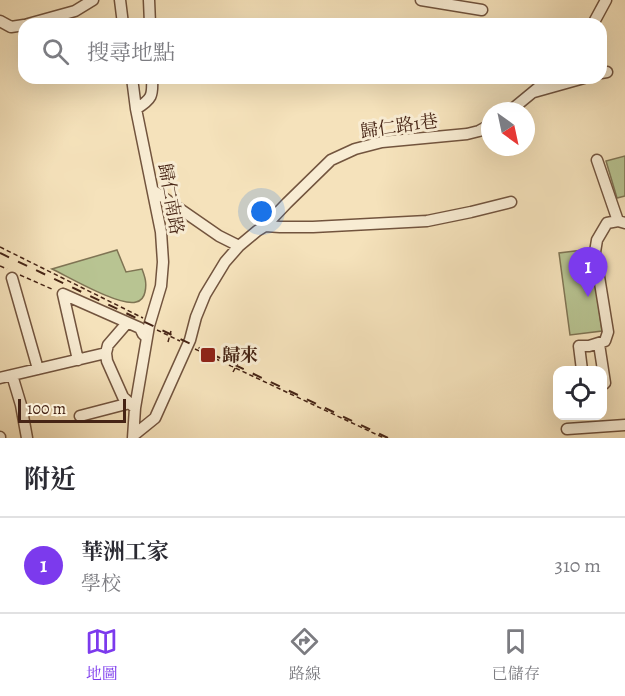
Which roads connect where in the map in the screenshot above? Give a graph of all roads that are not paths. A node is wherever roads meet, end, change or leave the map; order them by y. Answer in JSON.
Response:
{"nodes":[{"id":1,"x":93,"y":0,"type":"edge"},
{"id":2,"x":120,"y":0,"type":"edge"},
{"id":3,"x":149,"y":0,"type":"edge"},
{"id":4,"x":422,"y":0,"type":"edge"},
{"id":5,"x":606,"y":0,"type":"edge"},
{"id":6,"x":482,"y":10,"type":"dead end"},
{"id":7,"x":49,"y":18,"type":"edge"},
{"id":8,"x":122,"y":18,"type":"edge"},
{"id":9,"x":150,"y":18,"type":"edge"},
{"id":10,"x":596,"y":18,"type":"edge"},
{"id":11,"x":0,"y":21,"type":"edge"},
{"id":12,"x":18,"y":26,"type":"edge"},
{"id":13,"x":133,"y":84,"type":"edge"},
{"id":14,"x":152,"y":84,"type":"edge"},
{"id":15,"x":543,"y":84,"type":"edge"},
{"id":16,"x":563,"y":84,"type":"edge"},
{"id":17,"x":534,"y":92,"type":"junction"},
{"id":18,"x":521,"y":102,"type":"edge"},
{"id":19,"x":136,"y":109,"type":"junction"},
{"id":20,"x":481,"y":130,"type":"edge"},
{"id":21,"x":597,"y":160,"type":"dead end"},
{"id":22,"x":154,"y":191,"type":"junction"},
{"id":23,"x":511,"y":202,"type":"dead end"},
{"id":24,"x":621,"y":222,"type":"edge"},
{"id":25,"x":265,"y":226,"type":"junction"},
{"id":26,"x":239,"y":246,"type":"junction"},
{"id":27,"x":11,"y":274,"type":"road end"},
{"id":28,"x":127,"y":323,"type":"junction"},
{"id":29,"x":147,"y":339,"type":"junction"},
{"id":30,"x":599,"y":344,"type":"junction"},
{"id":31,"x":106,"y":353,"type":"junction"},
{"id":32,"x":78,"y":360,"type":"junction"},
{"id":33,"x":582,"y":366,"type":"edge"},
{"id":34,"x":602,"y":366,"type":"edge"},
{"id":35,"x":38,"y":369,"type":"junction"},
{"id":36,"x":12,"y":375,"type":"junction"},
{"id":37,"x":0,"y":378,"type":"edge"},
{"id":38,"x":132,"y":406,"type":"junction"},
{"id":39,"x":80,"y":416,"type":"dead end"},
{"id":40,"x":625,"y":425,"type":"edge"},
{"id":41,"x":567,"y":429,"type":"dead end"},
{"id":42,"x":134,"y":437,"type":"edge"},
{"id":43,"x":27,"y":438,"type":"edge"}],
"edges":[{"from":1,"to":7,"type":"street"},
{"from":2,"to":8,"type":"street"},
{"from":3,"to":9,"type":"street"},
{"from":4,"to":6,"type":"street"},
{"from":5,"to":10,"type":"street"},
{"from":11,"to":12,"type":"street"},
{"from":13,"to":19,"type":"street","name":"歸仁南路"},
{"from":14,"to":19,"type":"street"},
{"from":15,"to":17,"type":"street"},
{"from":16,"to":17,"type":"street"},
{"from":17,"to":18,"type":"street"},
{"from":19,"to":22,"type":"street","name":"歸仁南路"},
{"from":20,"to":25,"type":"street","name":"歸仁路1巷"},
{"from":21,"to":24,"type":"street"},
{"from":22,"to":26,"type":"street"},
{"from":22,"to":29,"type":"street","name":"歸仁南路"},
{"from":23,"to":25,"type":"street"},
{"from":24,"to":30,"type":"street"},
{"from":25,"to":26,"type":"street","name":"歸仁路1巷"},
{"from":26,"to":42,"type":"street","name":"歸仁路1巷"},
{"from":27,"to":35,"type":"street"},
{"from":28,"to":29,"type":"street"},
{"from":28,"to":31,"type":"street"},
{"from":28,"to":32,"type":"street"},
{"from":29,"to":38,"type":"street","name":"歸仁南路"},
{"from":30,"to":33,"type":"street"},
{"from":30,"to":34,"type":"street"},
{"from":31,"to":32,"type":"street"},
{"from":31,"to":38,"type":"street"},
{"from":32,"to":35,"type":"street"},
{"from":35,"to":36,"type":"street"},
{"from":36,"to":37,"type":"street"},
{"from":36,"to":43,"type":"street"},
{"from":38,"to":39,"type":"street"},
{"from":38,"to":42,"type":"street","name":"歸仁南路"},
{"from":40,"to":41,"type":"street"}]}
